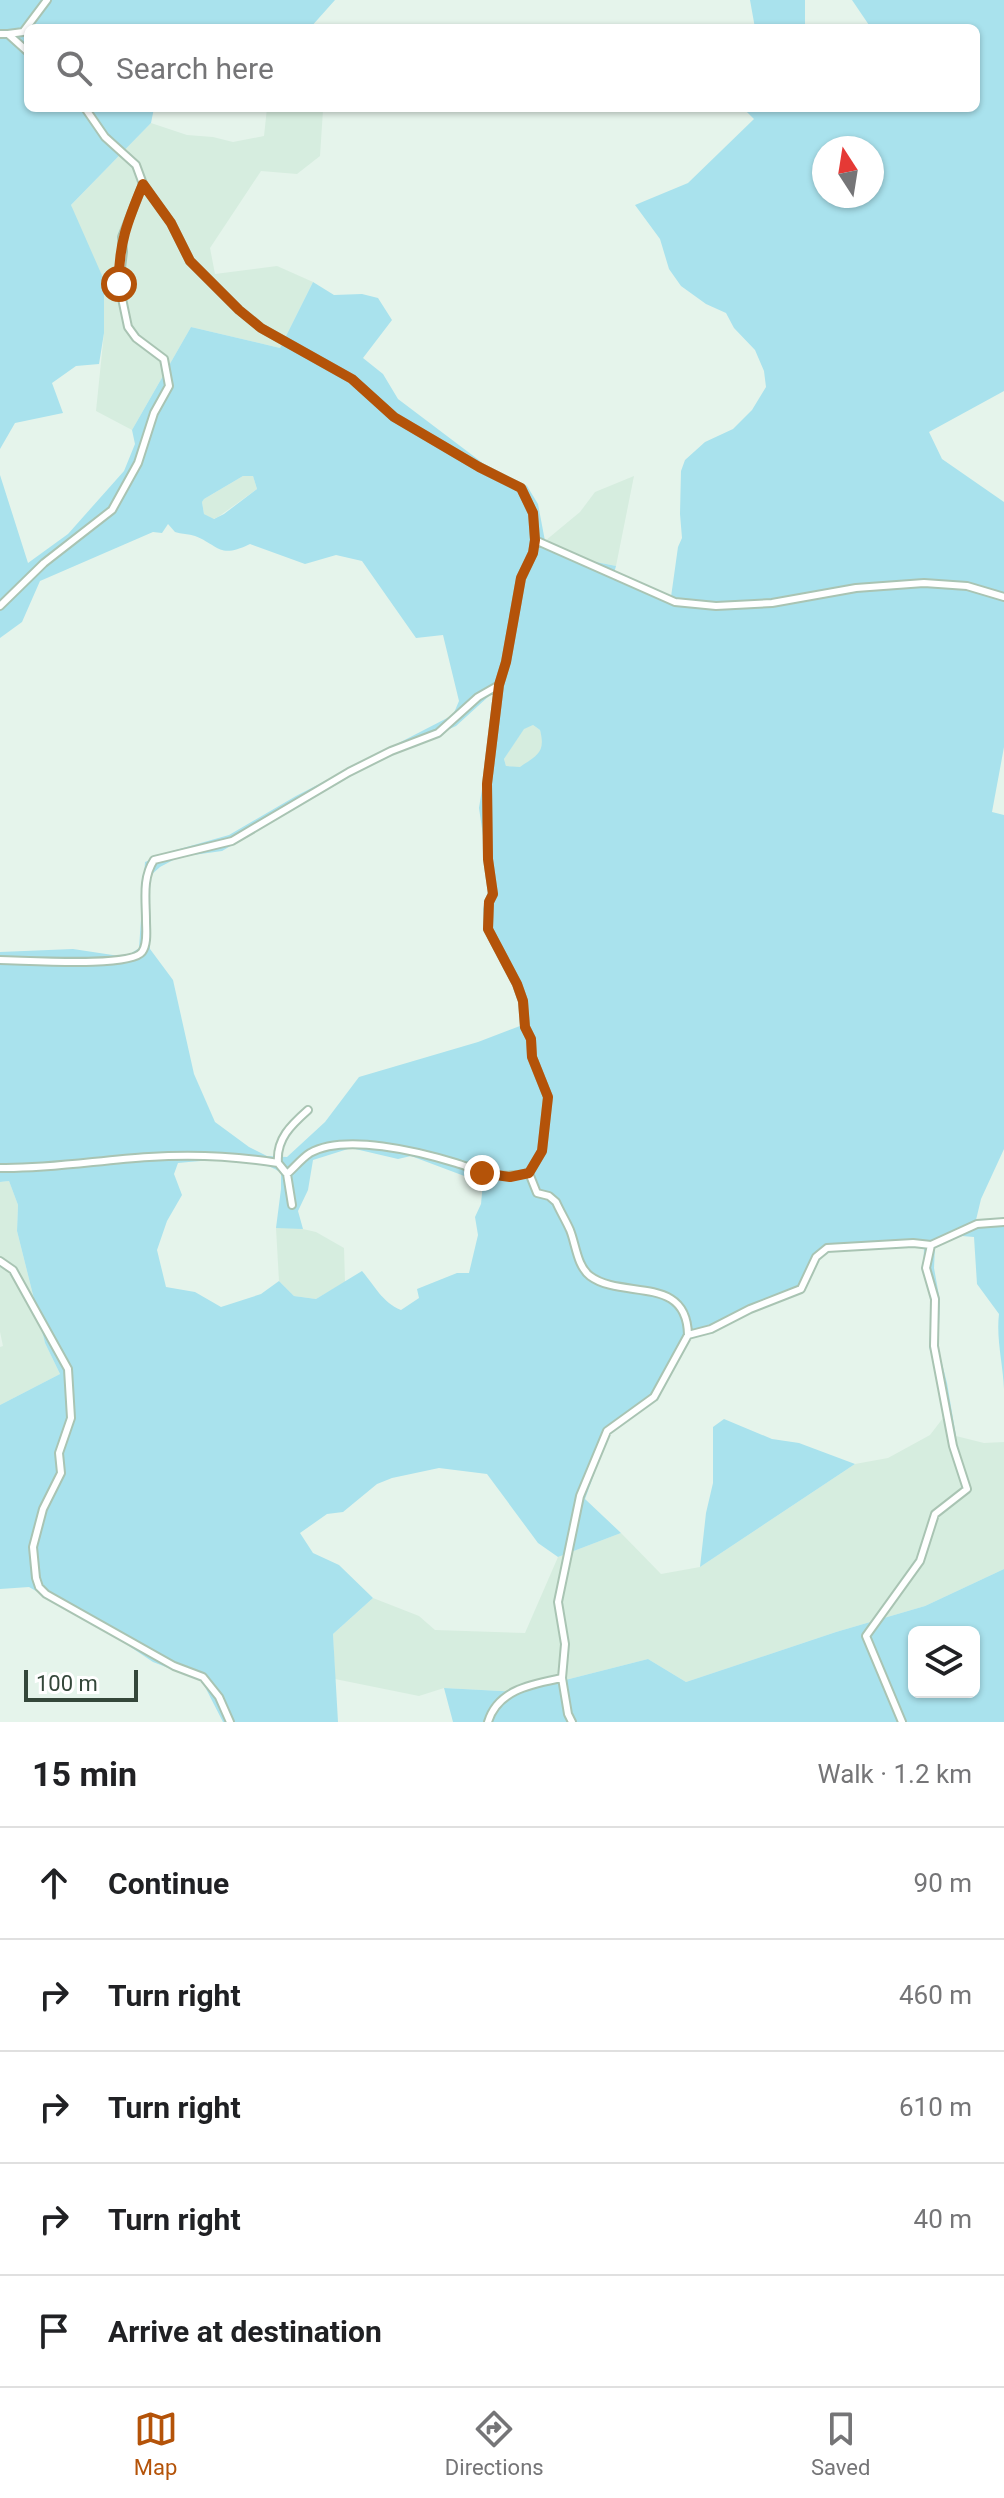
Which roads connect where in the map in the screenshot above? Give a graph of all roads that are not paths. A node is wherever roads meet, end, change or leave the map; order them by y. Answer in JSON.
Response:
{"nodes":[{"id":1,"x":47,"y":0,"type":"edge"},
{"id":2,"x":29,"y":24,"type":"edge"},
{"id":3,"x":24,"y":31,"type":"edge"},
{"id":4,"x":4,"y":34,"type":"edge"},
{"id":5,"x":24,"y":49,"type":"edge"},
{"id":6,"x":88,"y":112,"type":"edge"},
{"id":7,"x":143,"y":184,"type":"junction"},
{"id":8,"x":535,"y":540,"type":"junction"},
{"id":9,"x":1004,"y":597,"type":"edge"},
{"id":10,"x":0,"y":606,"type":"edge"},
{"id":11,"x":499,"y":685,"type":"junction"},
{"id":12,"x":0,"y":960,"type":"edge"},
{"id":13,"x":308,"y":1110,"type":"dead end"},
{"id":14,"x":278,"y":1163,"type":"junction"},
{"id":15,"x":0,"y":1168,"type":"edge"},
{"id":16,"x":529,"y":1173,"type":"junction"},
{"id":17,"x":287,"y":1174,"type":"junction"},
{"id":18,"x":292,"y":1205,"type":"dead end"},
{"id":19,"x":1004,"y":1222,"type":"edge"},
{"id":20,"x":931,"y":1245,"type":"junction"},
{"id":21,"x":0,"y":1261,"type":"edge"},
{"id":22,"x":688,"y":1335,"type":"junction"},
{"id":23,"x":562,"y":1678,"type":"junction"},
{"id":24,"x":230,"y":1722,"type":"edge"},
{"id":25,"x":488,"y":1722,"type":"edge"},
{"id":26,"x":572,"y":1722,"type":"edge"},
{"id":27,"x":902,"y":1722,"type":"edge"}],
"edges":[{"from":1,"to":2,"type":"street"},
{"from":3,"to":4,"type":"street"},
{"from":4,"to":5,"type":"street"},
{"from":6,"to":7,"type":"street"},
{"from":7,"to":8,"type":"street"},
{"from":7,"to":10,"type":"street"},
{"from":8,"to":9,"type":"street"},
{"from":8,"to":11,"type":"street"},
{"from":11,"to":12,"type":"street"},
{"from":11,"to":16,"type":"street"},
{"from":13,"to":14,"type":"street"},
{"from":14,"to":15,"type":"street"},
{"from":14,"to":17,"type":"street"},
{"from":16,"to":17,"type":"street"},
{"from":16,"to":22,"type":"street"},
{"from":17,"to":18,"type":"street"},
{"from":19,"to":20,"type":"street"},
{"from":20,"to":22,"type":"street"},
{"from":20,"to":27,"type":"street"},
{"from":21,"to":24,"type":"street"},
{"from":22,"to":23,"type":"street"},
{"from":23,"to":25,"type":"street"},
{"from":23,"to":26,"type":"street"}]}
